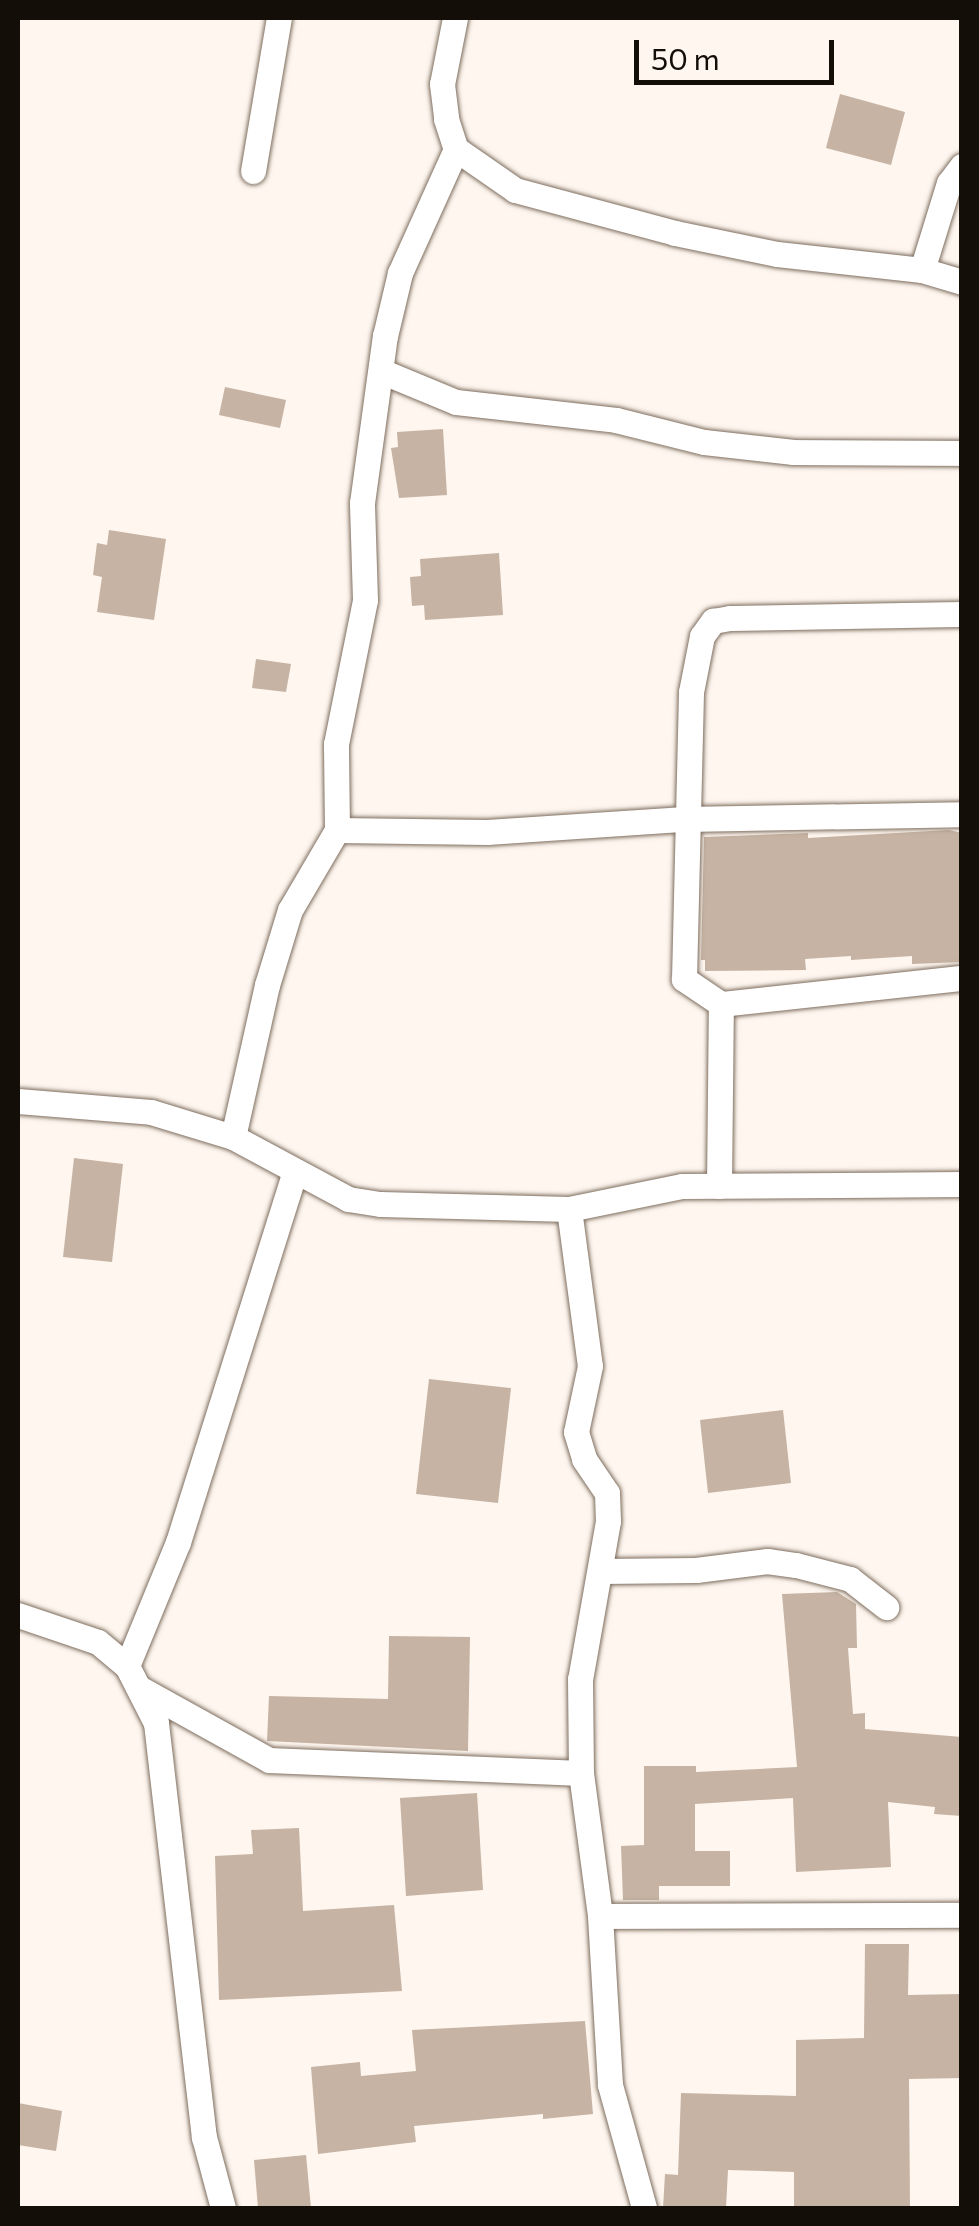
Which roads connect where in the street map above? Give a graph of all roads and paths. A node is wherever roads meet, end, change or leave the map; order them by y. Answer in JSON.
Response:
{"nodes":[{"id":1,"x":279,"y":18,"type":"edge"},
{"id":2,"x":455,"y":18,"type":"edge"},
{"id":3,"x":456,"y":149,"type":"junction"},
{"id":4,"x":962,"y":166,"type":"edge"},
{"id":5,"x":253,"y":171,"type":"dead end"},
{"id":6,"x":922,"y":270,"type":"junction"},
{"id":7,"x":962,"y":282,"type":"edge"},
{"id":8,"x":381,"y":372,"type":"junction"},
{"id":9,"x":962,"y":454,"type":"edge"},
{"id":10,"x":962,"y":614,"type":"edge"},
{"id":11,"x":962,"y":814,"type":"edge"},
{"id":12,"x":685,"y":820,"type":"junction"},
{"id":13,"x":337,"y":830,"type":"junction"},
{"id":14,"x":962,"y":978,"type":"edge"},
{"id":15,"x":722,"y":1004,"type":"junction"},
{"id":16,"x":18,"y":1101,"type":"edge"},
{"id":17,"x":232,"y":1137,"type":"junction"},
{"id":18,"x":294,"y":1173,"type":"junction"},
{"id":19,"x":962,"y":1184,"type":"edge"},
{"id":20,"x":719,"y":1186,"type":"junction"},
{"id":21,"x":568,"y":1210,"type":"junction"},
{"id":22,"x":600,"y":1572,"type":"junction"},
{"id":23,"x":886,"y":1608,"type":"dead end"},
{"id":24,"x":18,"y":1614,"type":"edge"},
{"id":25,"x":127,"y":1666,"type":"junction"},
{"id":26,"x":141,"y":1689,"type":"junction"},
{"id":27,"x":581,"y":1773,"type":"junction"},
{"id":28,"x":962,"y":1914,"type":"edge"},
{"id":29,"x":600,"y":1916,"type":"junction"},
{"id":30,"x":223,"y":2208,"type":"edge"},
{"id":31,"x":644,"y":2208,"type":"edge"}],
"edges":[{"from":1,"to":5,"type":"street"},
{"from":2,"to":3,"type":"street"},
{"from":3,"to":6,"type":"street"},
{"from":3,"to":8,"type":"street"},
{"from":4,"to":6,"type":"street"},
{"from":6,"to":7,"type":"street"},
{"from":8,"to":9,"type":"street"},
{"from":8,"to":13,"type":"street"},
{"from":10,"to":12,"type":"street"},
{"from":11,"to":12,"type":"street"},
{"from":12,"to":13,"type":"street"},
{"from":12,"to":15,"type":"street"},
{"from":13,"to":17,"type":"street"},
{"from":14,"to":15,"type":"street"},
{"from":15,"to":20,"type":"street"},
{"from":16,"to":17,"type":"street"},
{"from":17,"to":18,"type":"street"},
{"from":18,"to":21,"type":"street"},
{"from":18,"to":25,"type":"street"},
{"from":19,"to":20,"type":"street"},
{"from":20,"to":21,"type":"street"},
{"from":21,"to":22,"type":"street"},
{"from":22,"to":23,"type":"street"},
{"from":22,"to":27,"type":"street"},
{"from":24,"to":25,"type":"street"},
{"from":25,"to":26,"type":"street"},
{"from":26,"to":27,"type":"street"},
{"from":26,"to":30,"type":"street"},
{"from":27,"to":29,"type":"street"},
{"from":28,"to":29,"type":"street"},
{"from":29,"to":31,"type":"street"}]}
